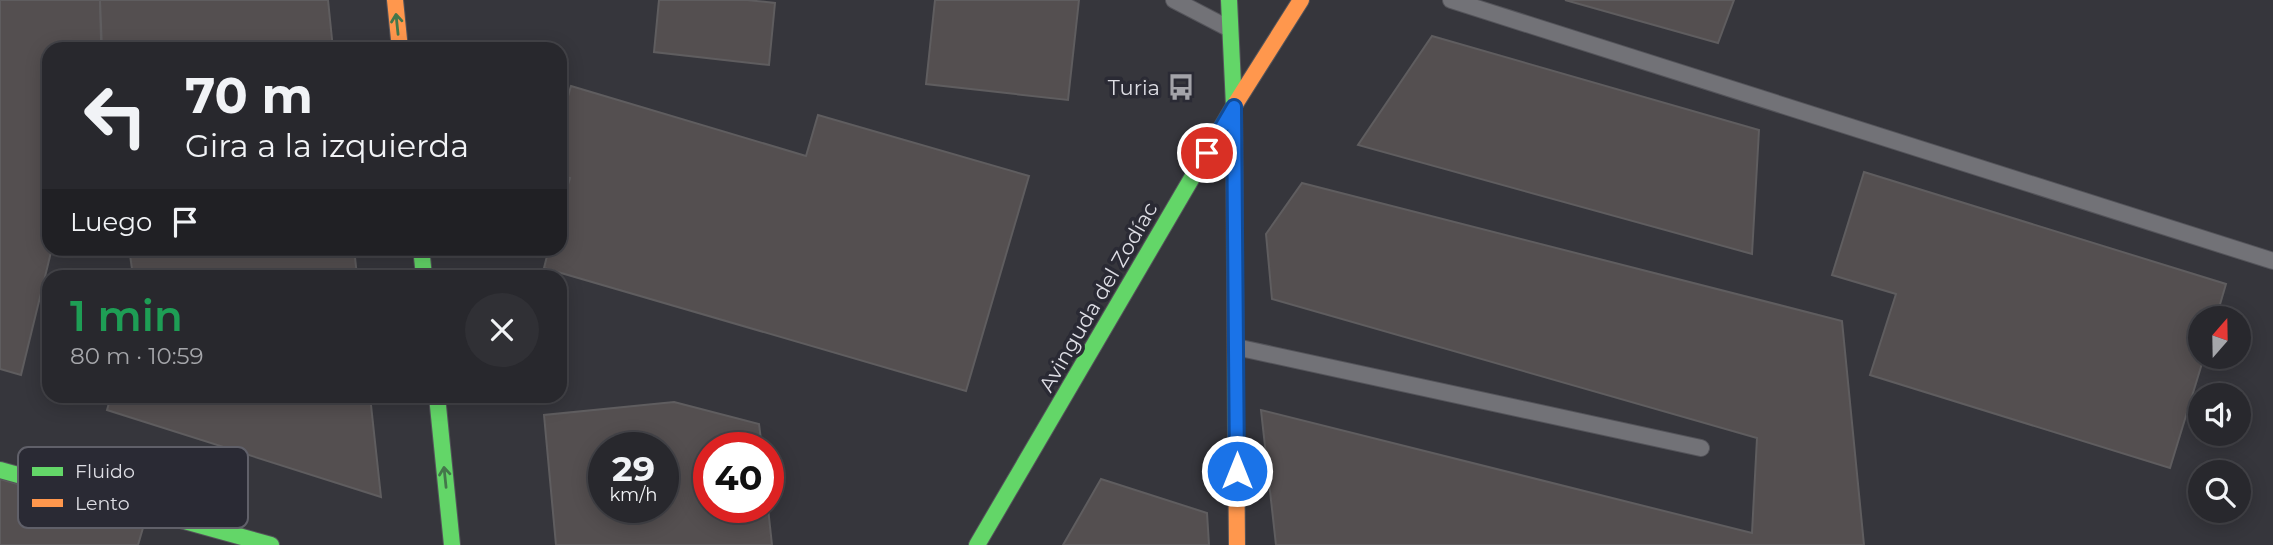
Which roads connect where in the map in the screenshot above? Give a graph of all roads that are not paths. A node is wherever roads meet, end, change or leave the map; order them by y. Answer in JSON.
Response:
{"nodes":[{"id":1,"x":395,"y":0,"type":"edge"},
{"id":2,"x":1174,"y":0,"type":"edge"},
{"id":3,"x":1229,"y":0,"type":"edge"},
{"id":4,"x":1301,"y":0,"type":"edge"},
{"id":5,"x":1451,"y":0,"type":"edge"},
{"id":6,"x":1230,"y":29,"type":"junction"},
{"id":7,"x":399,"y":42,"type":"edge"},
{"id":8,"x":1234,"y":107,"type":"junction"},
{"id":9,"x":2273,"y":261,"type":"edge"},
{"id":10,"x":1236,"y":347,"type":"junction"},
{"id":11,"x":438,"y":403,"type":"edge"},
{"id":12,"x":1701,"y":447,"type":"dead end"},
{"id":13,"x":0,"y":470,"type":"edge"},
{"id":14,"x":18,"y":475,"type":"edge"},
{"id":15,"x":210,"y":528,"type":"edge"},
{"id":16,"x":271,"y":545,"type":"edge"},
{"id":17,"x":452,"y":545,"type":"edge"},
{"id":18,"x":977,"y":545,"type":"edge"},
{"id":19,"x":1237,"y":545,"type":"edge"}],
"edges":[{"from":7,"to":1,"type":"street","one_way":true},
{"from":2,"to":6,"type":"lane"},
{"from":3,"to":6,"type":"street"},
{"from":4,"to":8,"type":"street","name":"Avinguda del Zodíac"},
{"from":5,"to":9,"type":"lane"},
{"from":6,"to":8,"type":"street"},
{"from":8,"to":10,"type":"street"},
{"from":8,"to":18,"type":"street","name":"Avinguda del Zodíac"},
{"from":10,"to":12,"type":"lane"},
{"from":10,"to":19,"type":"street"},
{"from":17,"to":11,"type":"street","one_way":true},
{"from":13,"to":14,"type":"street"},
{"from":15,"to":16,"type":"street"}]}
